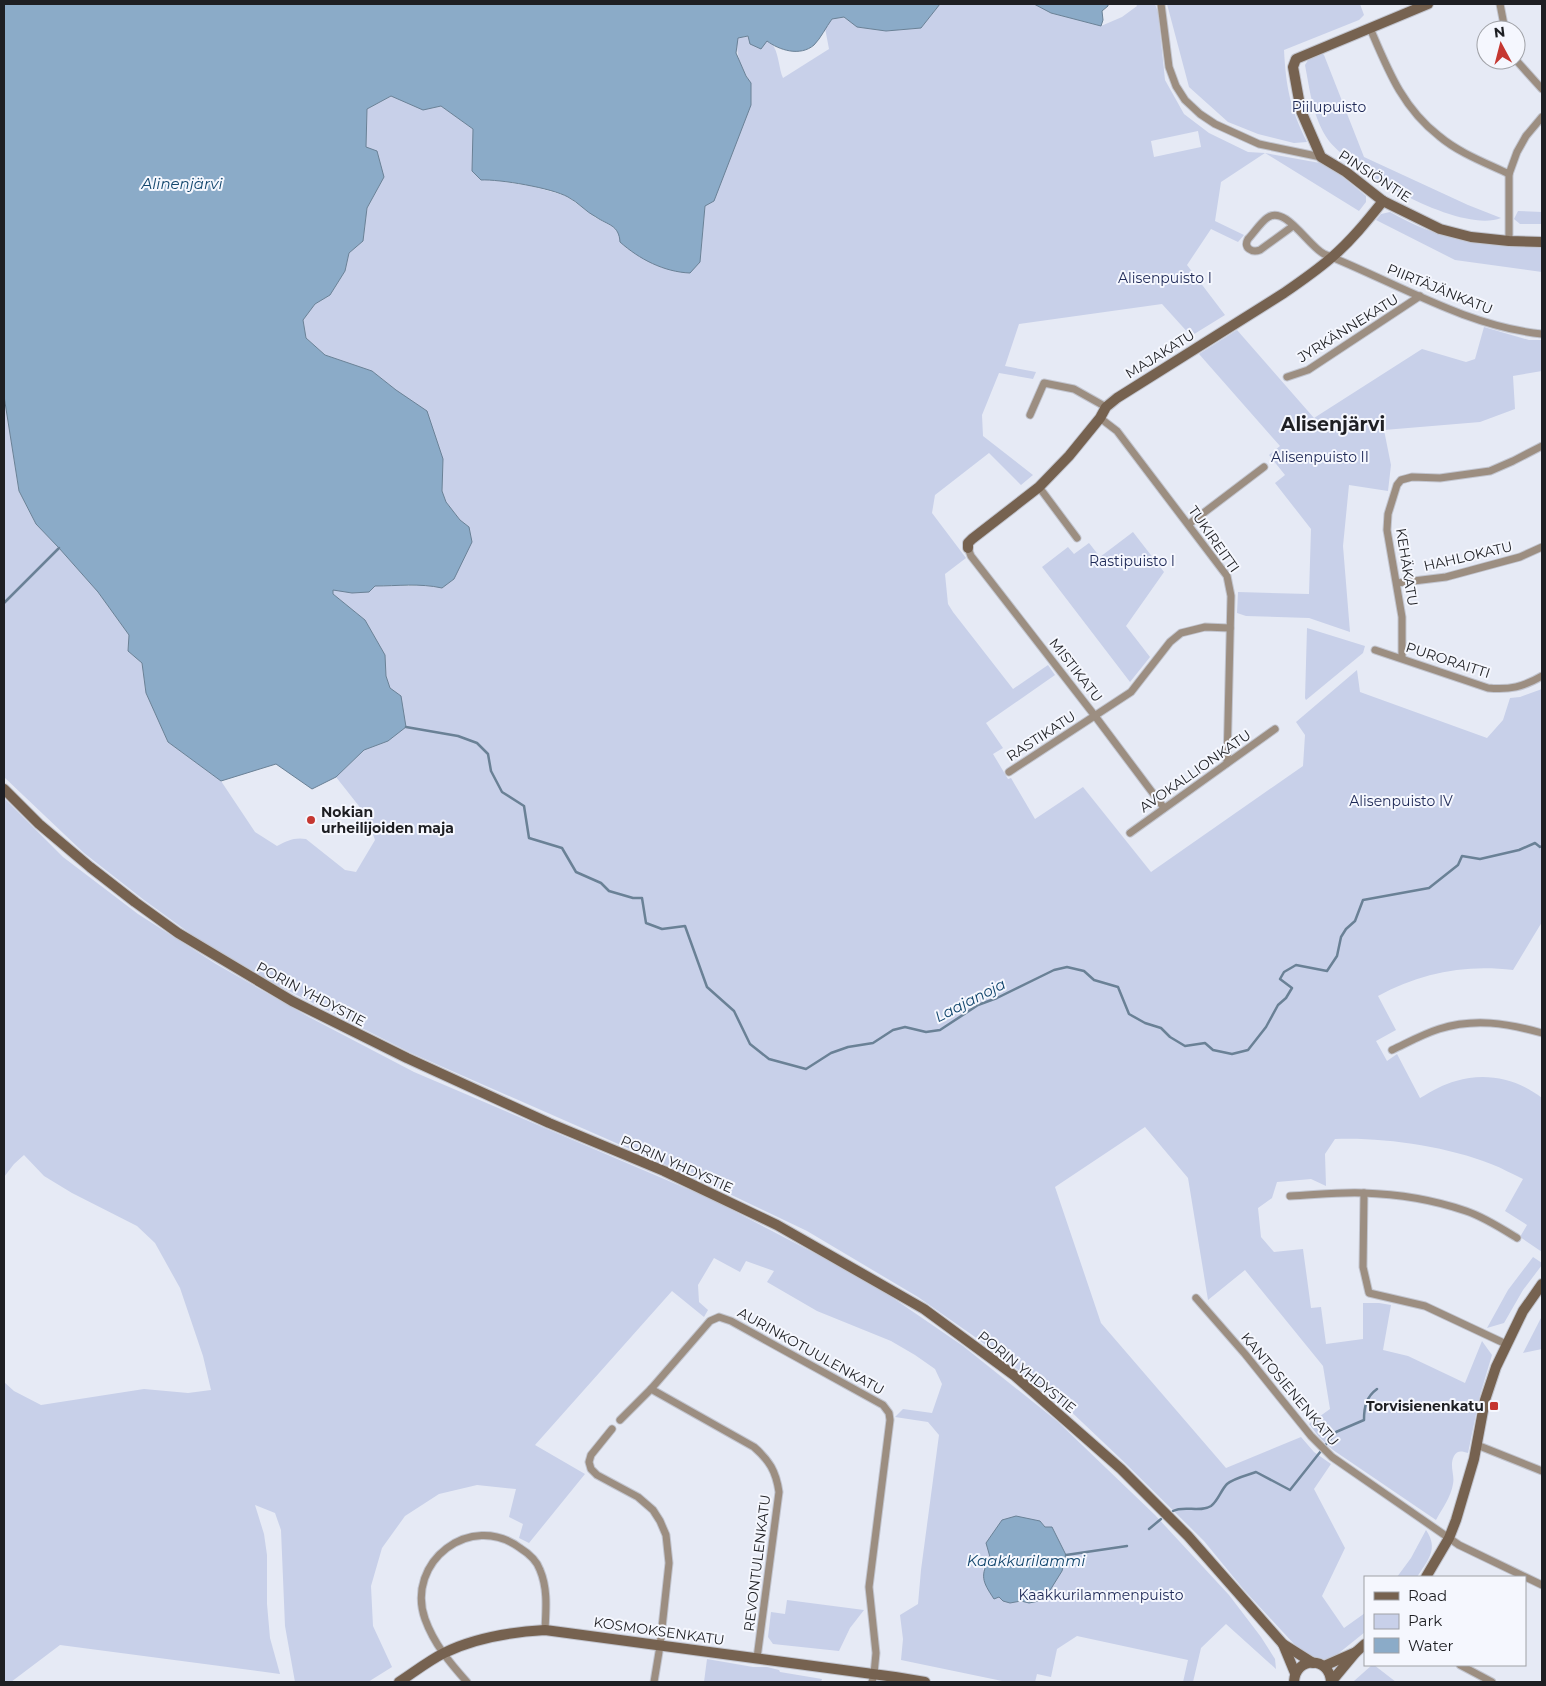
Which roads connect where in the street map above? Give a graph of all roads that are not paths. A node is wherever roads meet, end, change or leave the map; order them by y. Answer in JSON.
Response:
{"nodes":[{"id":1,"x":1161,"y":4,"type":"edge"},
{"id":2,"x":1428,"y":4,"type":"edge"},
{"id":3,"x":1500,"y":4,"type":"edge"},
{"id":4,"x":1503,"y":20,"type":"edge"},
{"id":5,"x":1370,"y":28,"type":"junction"},
{"id":6,"x":1525,"y":70,"type":"edge"},
{"id":7,"x":1542,"y":89,"type":"edge"},
{"id":8,"x":1542,"y":117,"type":"edge"},
{"id":9,"x":1321,"y":158,"type":"junction"},
{"id":10,"x":1510,"y":174,"type":"junction"},
{"id":11,"x":1383,"y":201,"type":"junction"},
{"id":12,"x":1293,"y":226,"type":"junction"},
{"id":13,"x":1510,"y":241,"type":"junction"},
{"id":14,"x":1542,"y":242,"type":"edge"},
{"id":15,"x":1332,"y":257,"type":"junction"},
{"id":16,"x":1420,"y":296,"type":"junction"},
{"id":17,"x":1542,"y":334,"type":"edge"},
{"id":18,"x":1287,"y":377,"type":"dead end"},
{"id":19,"x":1106,"y":407,"type":"junction"},
{"id":20,"x":1030,"y":415,"type":"dead end"},
{"id":21,"x":1100,"y":418,"type":"junction"},
{"id":22,"x":1542,"y":446,"type":"edge"},
{"id":23,"x":1264,"y":467,"type":"dead end"},
{"id":24,"x":1039,"y":488,"type":"junction"},
{"id":25,"x":1189,"y":524,"type":"junction"},
{"id":26,"x":1077,"y":538,"type":"dead end"},
{"id":27,"x":968,"y":548,"type":"joint"},
{"id":28,"x":1542,"y":548,"type":"edge"},
{"id":29,"x":1397,"y":583,"type":"junction"},
{"id":30,"x":1230,"y":628,"type":"junction"},
{"id":31,"x":1375,"y":650,"type":"dead end"},
{"id":32,"x":1402,"y":658,"type":"junction"},
{"id":33,"x":1542,"y":676,"type":"edge"},
{"id":34,"x":1095,"y":716,"type":"junction"},
{"id":35,"x":1275,"y":729,"type":"dead end"},
{"id":36,"x":1227,"y":763,"type":"junction"},
{"id":37,"x":1009,"y":772,"type":"dead end"},
{"id":38,"x":4,"y":788,"type":"edge"},
{"id":39,"x":1164,"y":808,"type":"junction"},
{"id":40,"x":1130,"y":833,"type":"dead end"},
{"id":41,"x":1542,"y":1033,"type":"edge"},
{"id":42,"x":1392,"y":1050,"type":"dead end"},
{"id":43,"x":1364,"y":1193,"type":"junction"},
{"id":44,"x":1290,"y":1196,"type":"dead end"},
{"id":45,"x":1517,"y":1238,"type":"dead end"},
{"id":46,"x":1542,"y":1284,"type":"edge"},
{"id":47,"x":1196,"y":1298,"type":"dead end"},
{"id":48,"x":1506,"y":1344,"type":"junction"},
{"id":49,"x":650,"y":1389,"type":"junction"},
{"id":50,"x":620,"y":1420,"type":"dead end"},
{"id":51,"x":612,"y":1429,"type":"dead end"},
{"id":52,"x":1477,"y":1445,"type":"junction"},
{"id":53,"x":1542,"y":1471,"type":"edge"},
{"id":54,"x":1449,"y":1538,"type":"junction"},
{"id":55,"x":1427,"y":1576,"type":"edge"},
{"id":56,"x":1523,"y":1576,"type":"edge"},
{"id":57,"x":1526,"y":1577,"type":"edge"},
{"id":58,"x":1542,"y":1585,"type":"edge"},
{"id":59,"x":545,"y":1630,"type":"junction"},
{"id":60,"x":1283,"y":1644,"type":"junction"},
{"id":61,"x":1364,"y":1645,"type":"edge"},
{"id":62,"x":660,"y":1646,"type":"junction"},
{"id":63,"x":1356,"y":1652,"type":"junction"},
{"id":64,"x":442,"y":1654,"type":"junction"},
{"id":65,"x":757,"y":1658,"type":"junction"},
{"id":66,"x":1313,"y":1662,"type":"junction"},
{"id":67,"x":1324,"y":1666,"type":"junction"},
{"id":68,"x":1462,"y":1666,"type":"edge"},
{"id":69,"x":873,"y":1678,"type":"edge"},
{"id":70,"x":1294,"y":1680,"type":"edge"},
{"id":71,"x":399,"y":1682,"type":"edge"},
{"id":72,"x":467,"y":1682,"type":"edge"},
{"id":73,"x":654,"y":1682,"type":"edge"},
{"id":74,"x":925,"y":1682,"type":"edge"},
{"id":75,"x":1331,"y":1682,"type":"edge"},
{"id":76,"x":1492,"y":1682,"type":"edge"}],
"edges":[{"from":1,"to":9,"type":"street","name":"PINSIÖNTIE"},
{"from":2,"to":5,"type":"main road"},
{"from":3,"to":4,"type":"street"},
{"from":5,"to":9,"type":"main road"},
{"from":5,"to":10,"type":"street"},
{"from":6,"to":7,"type":"street"},
{"from":8,"to":10,"type":"street"},
{"from":9,"to":11,"type":"main road","name":"PINSIÖNTIE"},
{"from":10,"to":13,"type":"street"},
{"from":11,"to":13,"type":"main road","name":"PINSIÖNTIE"},
{"from":11,"to":15,"type":"main road","name":"MAJAKATU"},
{"from":12,"to":12,"type":"street"},
{"from":12,"to":15,"type":"street","name":"PIIRTÄJÄNKATU"},
{"from":13,"to":14,"type":"main road","name":"PINSIÖNTIE"},
{"from":15,"to":16,"type":"street","name":"PIIRTÄJÄNKATU"},
{"from":15,"to":19,"type":"main road","name":"MAJAKATU"},
{"from":16,"to":17,"type":"street","name":"PIIRTÄJÄNKATU"},
{"from":16,"to":18,"type":"street","name":"JYRKÄNNEKATU"},
{"from":19,"to":20,"type":"street"},
{"from":19,"to":21,"type":"main road","name":"MAJAKATU"},
{"from":21,"to":24,"type":"main road","name":"MAJAKATU"},
{"from":21,"to":25,"type":"street","name":"TUKIREITTI"},
{"from":22,"to":29,"type":"street","name":"KEHÄKATU"},
{"from":23,"to":25,"type":"street"},
{"from":24,"to":26,"type":"street"},
{"from":24,"to":27,"type":"main road","name":"MAJAKATU"},
{"from":25,"to":30,"type":"street","name":"TUKIREITTI"},
{"from":27,"to":34,"type":"street","name":"MISTIKATU"},
{"from":28,"to":29,"type":"street","name":"HAHLOKATU"},
{"from":29,"to":32,"type":"street","name":"KEHÄKATU"},
{"from":30,"to":34,"type":"street","name":"RASTIKATU"},
{"from":30,"to":36,"type":"street","name":"TUKIREITTI"},
{"from":31,"to":32,"type":"street","name":"PURORAITTI"},
{"from":32,"to":33,"type":"street","name":"PURORAITTI"},
{"from":34,"to":37,"type":"street","name":"RASTIKATU"},
{"from":34,"to":39,"type":"street","name":"MISTIKATU"},
{"from":35,"to":36,"type":"street","name":"AVOKALLIONKATU"},
{"from":36,"to":39,"type":"street","name":"AVOKALLIONKATU"},
{"from":38,"to":60,"type":"main road","name":"PORIN YHDYSTIE"},
{"from":39,"to":40,"type":"street","name":"AVOKALLIONKATU"},
{"from":41,"to":42,"type":"street"},
{"from":43,"to":44,"type":"street"},
{"from":43,"to":45,"type":"street"},
{"from":43,"to":48,"type":"street"},
{"from":46,"to":48,"type":"main road"},
{"from":47,"to":54,"type":"street","name":"KANTOSIENENKATU"},
{"from":48,"to":52,"type":"main road"},
{"from":49,"to":50,"type":"street","name":"AURINKOTUULENKATU"},
{"from":49,"to":65,"type":"street","name":"REVONTULENKATU"},
{"from":49,"to":69,"type":"street","name":"AURINKOTUULENKATU"},
{"from":51,"to":62,"type":"street"},
{"from":52,"to":53,"type":"street"},
{"from":52,"to":54,"type":"main road"},
{"from":54,"to":55,"type":"main road"},
{"from":54,"to":56,"type":"street","name":"KANTOSIENENKATU"},
{"from":57,"to":58,"type":"street","name":"KANTOSIENENKATU"},
{"from":59,"to":62,"type":"main road","name":"KOSMOKSENKATU"},
{"from":59,"to":64,"type":"main road","name":"KOSMOKSENKATU"},
{"from":59,"to":64,"type":"street"},
{"from":60,"to":66,"type":"main road","name":"PORIN YHDYSTIE"},
{"from":60,"to":70,"type":"main road","name":"PORIN YHDYSTIE"},
{"from":61,"to":63,"type":"main road"},
{"from":62,"to":65,"type":"main road","name":"KOSMOKSENKATU"},
{"from":62,"to":73,"type":"street"},
{"from":63,"to":67,"type":"main road"},
{"from":63,"to":75,"type":"main road"},
{"from":64,"to":71,"type":"main road","name":"KOSMOKSENKATU"},
{"from":64,"to":72,"type":"street"},
{"from":65,"to":69,"type":"main road","name":"KOSMOKSENKATU"},
{"from":66,"to":67,"type":"main road","name":"PORIN YHDYSTIE"},
{"from":66,"to":70,"type":"main road"},
{"from":67,"to":75,"type":"main road"},
{"from":68,"to":76,"type":"street"},
{"from":69,"to":74,"type":"main road","name":"KOSMOKSENKATU"}]}
